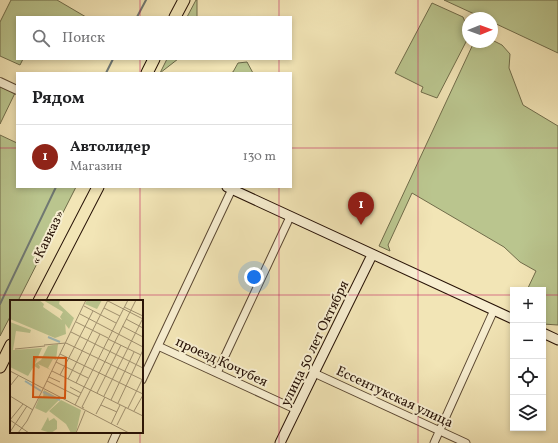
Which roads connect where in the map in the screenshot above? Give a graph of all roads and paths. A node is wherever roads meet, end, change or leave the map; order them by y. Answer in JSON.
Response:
{"nodes":[{"id":1,"x":184,"y":0,"type":"edge"},
{"id":2,"x":190,"y":0,"type":"edge"},
{"id":3,"x":176,"y":16,"type":"edge"},
{"id":4,"x":182,"y":16,"type":"edge"},
{"id":5,"x":154,"y":60,"type":"edge"},
{"id":6,"x":162,"y":60,"type":"edge"},
{"id":7,"x":148,"y":72,"type":"edge"},
{"id":8,"x":156,"y":72,"type":"edge"},
{"id":9,"x":0,"y":82,"type":"edge"},
{"id":10,"x":16,"y":90,"type":"edge"},
{"id":11,"x":90,"y":188,"type":"edge"},
{"id":12,"x":97,"y":188,"type":"edge"},
{"id":13,"x":230,"y":188,"type":"edge"},
{"id":14,"x":290,"y":217,"type":"junction"},
{"id":15,"x":372,"y":255,"type":"junction"},
{"id":16,"x":34,"y":300,"type":"edge"},
{"id":17,"x":40,"y":300,"type":"edge"},
{"id":18,"x":494,"y":310,"type":"junction"},
{"id":19,"x":510,"y":318,"type":"edge"},
{"id":20,"x":546,"y":334,"type":"edge"},
{"id":21,"x":558,"y":340,"type":"edge"},
{"id":22,"x":158,"y":346,"type":"junction"},
{"id":23,"x":10,"y":349,"type":"edge"},
{"id":24,"x":7,"y":362,"type":"edge"},
{"id":25,"x":217,"y":373,"type":"junction"},
{"id":26,"x":314,"y":373,"type":"junction"},
{"id":27,"x":0,"y":377,"type":"edge"},
{"id":28,"x":143,"y":378,"type":"edge"},
{"id":29,"x":297,"y":410,"type":"junction"},
{"id":30,"x":440,"y":430,"type":"junction"},
{"id":31,"x":117,"y":433,"type":"edge"},
{"id":32,"x":112,"y":443,"type":"edge"},
{"id":33,"x":280,"y":443,"type":"edge"},
{"id":34,"x":434,"y":443,"type":"edge"},
{"id":35,"x":466,"y":443,"type":"edge"}],
"edges":[{"from":1,"to":3,"type":"highway"},
{"from":2,"to":4,"type":"highway"},
{"from":5,"to":7,"type":"highway"},
{"from":6,"to":8,"type":"highway"},
{"from":9,"to":10,"type":"street"},
{"from":11,"to":16,"type":"highway","name":"«Кавказ»"},
{"from":12,"to":17,"type":"highway"},
{"from":13,"to":14,"type":"main road"},
{"from":13,"to":22,"type":"street"},
{"from":14,"to":15,"type":"main road"},
{"from":14,"to":25,"type":"street"},
{"from":15,"to":18,"type":"main road"},
{"from":15,"to":26,"type":"main road","name":"улица 50 лет Октября"},
{"from":18,"to":19,"type":"main road"},
{"from":18,"to":30,"type":"street"},
{"from":20,"to":21,"type":"main road"},
{"from":22,"to":25,"type":"street","name":"проезд Кочубея"},
{"from":22,"to":28,"type":"street"},
{"from":23,"to":24,"type":"highway"},
{"from":24,"to":27,"type":"highway"},
{"from":25,"to":29,"type":"street","name":"проезд Кочубея"},
{"from":26,"to":29,"type":"main road","name":"улица 50 лет Октября"},
{"from":26,"to":30,"type":"street","name":"Ессентукская улица"},
{"from":29,"to":33,"type":"main road","name":"улица 50 лет Октября"},
{"from":30,"to":34,"type":"street"},
{"from":30,"to":35,"type":"street","name":"Ессентукская улица"},
{"from":31,"to":32,"type":"street"}]}
